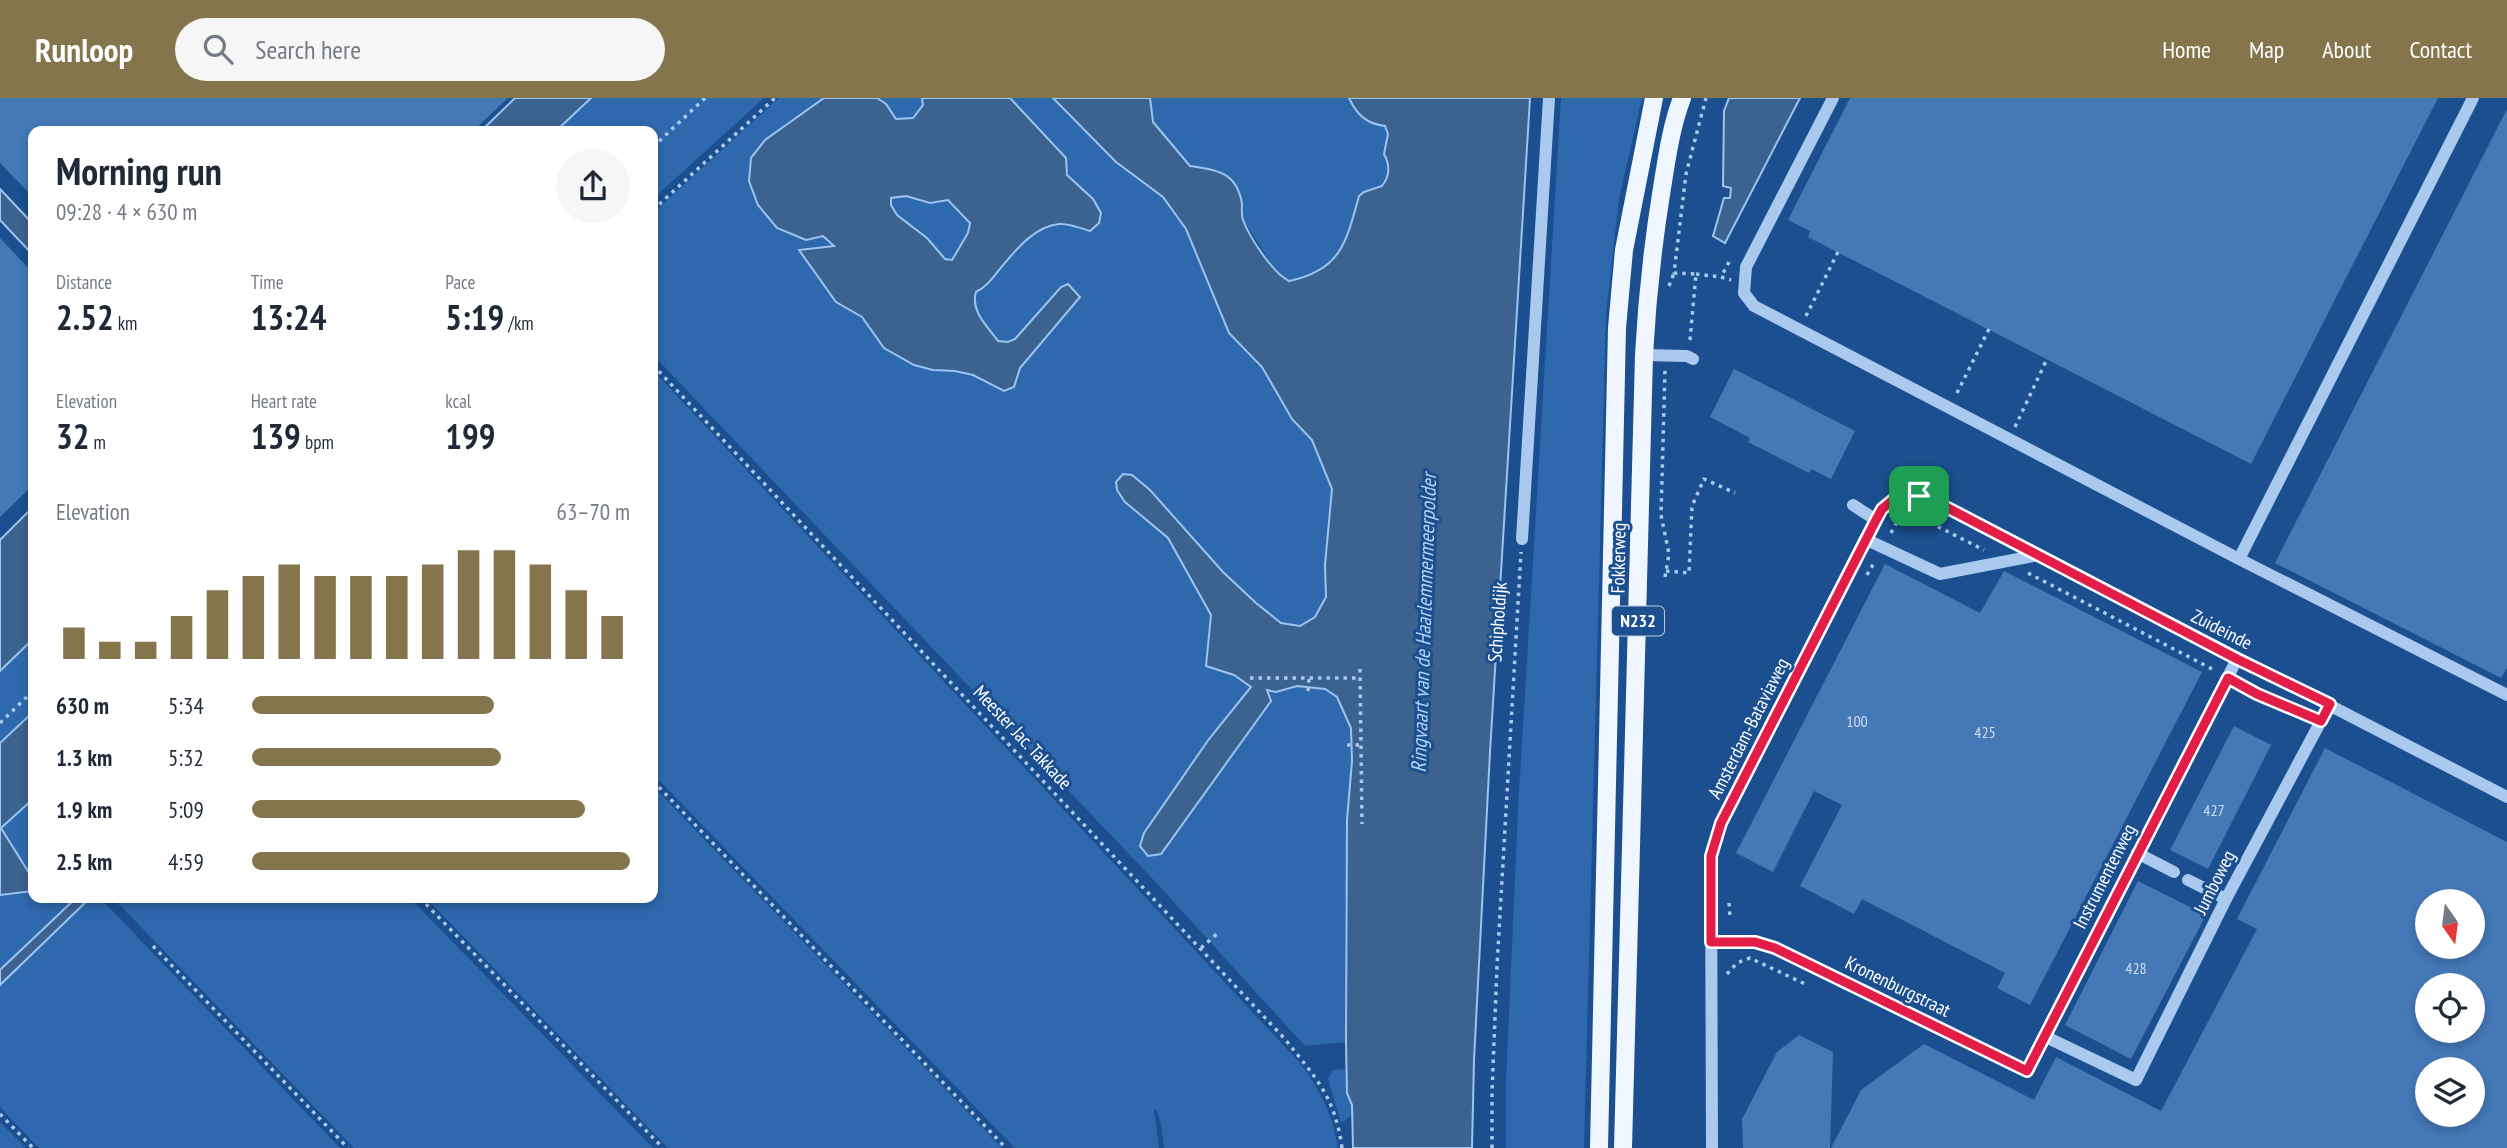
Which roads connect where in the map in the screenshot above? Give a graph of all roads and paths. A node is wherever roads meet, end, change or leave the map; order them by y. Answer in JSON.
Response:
{"nodes":[{"id":1,"x":705,"y":98,"type":"edge"},
{"id":2,"x":775,"y":98,"type":"edge"},
{"id":3,"x":1549,"y":98,"type":"edge"},
{"id":4,"x":1654,"y":98,"type":"edge"},
{"id":5,"x":1682,"y":98,"type":"edge"},
{"id":6,"x":1706,"y":98,"type":"edge"},
{"id":7,"x":1833,"y":98,"type":"edge"},
{"id":8,"x":2473,"y":98,"type":"edge"},
{"id":9,"x":658,"y":142,"type":"edge"},
{"id":10,"x":658,"y":205,"type":"edge"},
{"id":11,"x":1838,"y":252,"type":"dead end"},
{"id":12,"x":1696,"y":274,"type":"junction"},
{"id":13,"x":1721,"y":277,"type":"dead end"},
{"id":14,"x":1799,"y":329,"type":"junction"},
{"id":15,"x":1989,"y":329,"type":"dead end"},
{"id":16,"x":1644,"y":355,"type":"junction"},
{"id":17,"x":1665,"y":355,"type":"junction"},
{"id":18,"x":1690,"y":357,"type":"joint"},
{"id":19,"x":2048,"y":359,"type":"dead end"},
{"id":20,"x":658,"y":370,"type":"edge"},
{"id":21,"x":1949,"y":408,"type":"junction"},
{"id":22,"x":2009,"y":439,"type":"junction"},
{"id":23,"x":1735,"y":493,"type":"dead end"},
{"id":24,"x":1919,"y":496,"type":"joint"},
{"id":25,"x":1853,"y":505,"type":"dead end"},
{"id":26,"x":1876,"y":520,"type":"junction"},
{"id":27,"x":1522,"y":539,"type":"joint"},
{"id":28,"x":1866,"y":539,"type":"junction"},
{"id":29,"x":1882,"y":547,"type":"junction"},
{"id":30,"x":2038,"y":555,"type":"junction"},
{"id":31,"x":2239,"y":559,"type":"junction"},
{"id":32,"x":2006,"y":561,"type":"junction"},
{"id":33,"x":1666,"y":571,"type":"junction"},
{"id":34,"x":1665,"y":577,"type":"dead end"},
{"id":35,"x":1864,"y":580,"type":"dead end"},
{"id":36,"x":2237,"y":659,"type":"junction"},
{"id":37,"x":1360,"y":669,"type":"dead end"},
{"id":38,"x":1250,"y":678,"type":"dead end"},
{"id":39,"x":1309,"y":678,"type":"junction"},
{"id":40,"x":1360,"y":678,"type":"junction"},
{"id":41,"x":2228,"y":678,"type":"junction"},
{"id":42,"x":1308,"y":691,"type":"dead end"},
{"id":43,"x":2507,"y":695,"type":"edge"},
{"id":44,"x":28,"y":696,"type":"edge"},
{"id":45,"x":2330,"y":704,"type":"junction"},
{"id":46,"x":2321,"y":721,"type":"junction"},
{"id":47,"x":0,"y":723,"type":"edge"},
{"id":48,"x":1347,"y":745,"type":"dead end"},
{"id":49,"x":1361,"y":745,"type":"junction"},
{"id":50,"x":658,"y":786,"type":"edge"},
{"id":51,"x":2507,"y":797,"type":"edge"},
{"id":52,"x":1363,"y":824,"type":"dead end"},
{"id":53,"x":2137,"y":853,"type":"junction"},
{"id":54,"x":2174,"y":872,"type":"dead end"},
{"id":55,"x":2188,"y":880,"type":"dead end"},
{"id":56,"x":1728,"y":895,"type":"dead end"},
{"id":57,"x":2226,"y":899,"type":"junction"},
{"id":58,"x":425,"y":903,"type":"edge"},
{"id":59,"x":1730,"y":918,"type":"dead end"},
{"id":60,"x":1218,"y":933,"type":"dead end"},
{"id":61,"x":1711,"y":942,"type":"junction"},
{"id":62,"x":153,"y":946,"type":"dead end"},
{"id":63,"x":1201,"y":948,"type":"junction"},
{"id":64,"x":1727,"y":974,"type":"dead end"},
{"id":65,"x":1805,"y":984,"type":"dead end"},
{"id":66,"x":2046,"y":1037,"type":"junction"},
{"id":67,"x":0,"y":1114,"type":"edge"},
{"id":68,"x":33,"y":1148,"type":"edge"},
{"id":69,"x":348,"y":1148,"type":"edge"},
{"id":70,"x":663,"y":1148,"type":"edge"},
{"id":71,"x":1006,"y":1148,"type":"edge"},
{"id":72,"x":1342,"y":1148,"type":"edge"},
{"id":73,"x":1492,"y":1148,"type":"edge"},
{"id":74,"x":1598,"y":1148,"type":"edge"},
{"id":75,"x":1623,"y":1148,"type":"edge"},
{"id":76,"x":1712,"y":1148,"type":"edge"}],
"edges":[{"from":1,"to":9,"type":"path"},
{"from":2,"to":10,"type":"path"},
{"from":3,"to":27,"type":"street"},
{"from":4,"to":74,"type":"main road","name":"Fokkerweg","number":"N232"},
{"from":5,"to":16,"type":"main road","name":"Fokkerweg","number":"N232"},
{"from":6,"to":12,"type":"path"},
{"from":7,"to":14,"type":"street"},
{"from":8,"to":31,"type":"street"},
{"from":11,"to":14,"type":"path"},
{"from":12,"to":13,"type":"path"},
{"from":12,"to":18,"type":"path"},
{"from":14,"to":21,"type":"street"},
{"from":15,"to":21,"type":"path"},
{"from":16,"to":17,"type":"street"},
{"from":16,"to":75,"type":"main road","name":"Fokkerweg","number":"N232"},
{"from":17,"to":18,"type":"street"},
{"from":17,"to":33,"type":"path"},
{"from":19,"to":22,"type":"path"},
{"from":20,"to":63,"type":"path","name":"Meester Jac. Takkade"},
{"from":21,"to":22,"type":"street"},
{"from":22,"to":31,"type":"street"},
{"from":23,"to":33,"type":"path"},
{"from":24,"to":26,"type":"street","name":"Amsterdam-Bataviaweg"},
{"from":24,"to":30,"type":"street","name":"Zuideinde"},
{"from":25,"to":26,"type":"street"},
{"from":26,"to":28,"type":"street","name":"Amsterdam-Bataviaweg"},
{"from":27,"to":73,"type":"path","name":"Schipholdijk"},
{"from":28,"to":29,"type":"street"},
{"from":28,"to":61,"type":"street","name":"Amsterdam-Bataviaweg"},
{"from":29,"to":32,"type":"street"},
{"from":29,"to":32,"type":"path"},
{"from":29,"to":35,"type":"path"},
{"from":30,"to":32,"type":"street"},
{"from":30,"to":36,"type":"street","name":"Zuideinde"},
{"from":31,"to":43,"type":"street"},
{"from":32,"to":41,"type":"path"},
{"from":33,"to":34,"type":"path"},
{"from":36,"to":41,"type":"street","name":"Instrumentenweg"},
{"from":36,"to":45,"type":"street","name":"Zuideinde"},
{"from":37,"to":40,"type":"path"},
{"from":38,"to":39,"type":"path"},
{"from":39,"to":40,"type":"path"},
{"from":39,"to":42,"type":"path"},
{"from":40,"to":49,"type":"path"},
{"from":41,"to":46,"type":"path"},
{"from":41,"to":53,"type":"street","name":"Instrumentenweg"},
{"from":44,"to":47,"type":"path"},
{"from":45,"to":46,"type":"street","name":"Jumboweg"},
{"from":45,"to":51,"type":"street","name":"Zuideinde"},
{"from":46,"to":57,"type":"street","name":"Jumboweg"},
{"from":48,"to":49,"type":"path"},
{"from":49,"to":52,"type":"path"},
{"from":50,"to":71,"type":"path"},
{"from":53,"to":54,"type":"street"},
{"from":53,"to":66,"type":"street","name":"Instrumentenweg"},
{"from":55,"to":57,"type":"street"},
{"from":56,"to":59,"type":"path"},
{"from":57,"to":66,"type":"street","name":"Jumboweg"},
{"from":58,"to":70,"type":"path"},
{"from":60,"to":63,"type":"path"},
{"from":61,"to":66,"type":"street","name":"Kronenburgstraat"},
{"from":61,"to":76,"type":"street","name":"Amsterdam-Bataviaweg"},
{"from":62,"to":69,"type":"path"},
{"from":63,"to":72,"type":"path","name":"Meester Jac. Takkade"},
{"from":64,"to":65,"type":"path"},
{"from":67,"to":68,"type":"path"}]}
